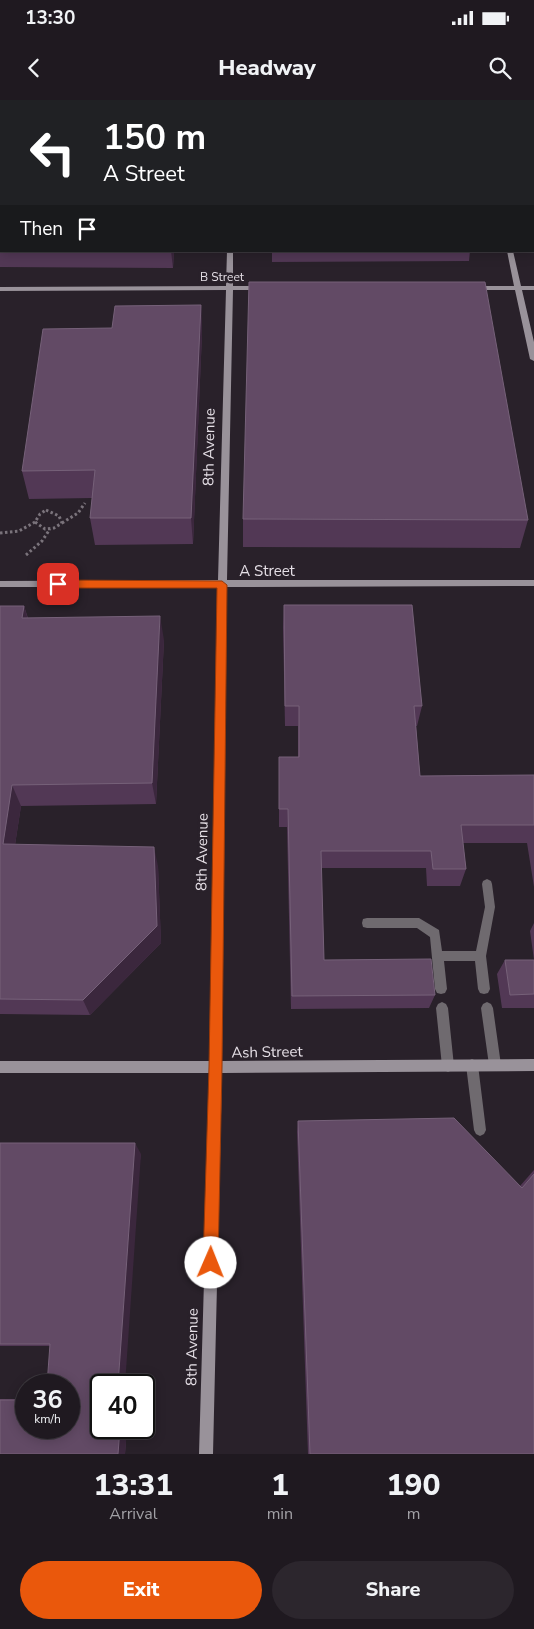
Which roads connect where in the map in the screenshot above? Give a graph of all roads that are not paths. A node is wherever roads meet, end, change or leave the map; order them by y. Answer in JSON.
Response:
{"nodes":[{"id":1,"x":230,"y":252,"type":"edge"},
{"id":2,"x":510,"y":252,"type":"edge"},
{"id":3,"x":229,"y":288,"type":"junction"},
{"id":4,"x":273,"y":288,"type":"edge"},
{"id":5,"x":462,"y":288,"type":"edge"},
{"id":6,"x":519,"y":288,"type":"junction"},
{"id":7,"x":534,"y":288,"type":"edge"},
{"id":8,"x":0,"y":289,"type":"edge"},
{"id":9,"x":524,"y":309,"type":"junction"},
{"id":10,"x":534,"y":313,"type":"edge"},
{"id":11,"x":534,"y":359,"type":"edge"},
{"id":12,"x":534,"y":583,"type":"edge"},
{"id":13,"x":0,"y":584,"type":"edge"},
{"id":14,"x":222,"y":585,"type":"junction"},
{"id":15,"x":487,"y":884,"type":"dead end"},
{"id":16,"x":367,"y":923,"type":"dead end"},
{"id":17,"x":438,"y":956,"type":"junction"},
{"id":18,"x":480,"y":956,"type":"junction"},
{"id":19,"x":441,"y":989,"type":"dead end"},
{"id":20,"x":484,"y":989,"type":"dead end"},
{"id":21,"x":442,"y":1008,"type":"dead end"},
{"id":22,"x":487,"y":1008,"type":"dead end"},
{"id":23,"x":534,"y":1064,"type":"edge"},
{"id":24,"x":472,"y":1065,"type":"junction"},
{"id":25,"x":495,"y":1065,"type":"junction"},
{"id":26,"x":448,"y":1066,"type":"junction"},
{"id":27,"x":0,"y":1067,"type":"edge"},
{"id":28,"x":216,"y":1067,"type":"junction"},
{"id":29,"x":480,"y":1130,"type":"dead end"},
{"id":30,"x":206,"y":1454,"type":"edge"}],
"edges":[{"from":1,"to":3,"type":"street","name":"8th Avenue"},
{"from":2,"to":6,"type":"street"},
{"from":3,"to":4,"type":"street","name":"B Street"},
{"from":3,"to":8,"type":"street","name":"B Street"},
{"from":3,"to":14,"type":"street","name":"8th Avenue"},
{"from":5,"to":6,"type":"street"},
{"from":6,"to":7,"type":"street"},
{"from":6,"to":9,"type":"street"},
{"from":9,"to":10,"type":"street"},
{"from":9,"to":11,"type":"street"},
{"from":12,"to":14,"type":"street","name":"A Street"},
{"from":13,"to":14,"type":"street","name":"A Street"},
{"from":14,"to":28,"type":"street","name":"8th Avenue"},
{"from":15,"to":18,"type":"lane"},
{"from":16,"to":17,"type":"lane"},
{"from":17,"to":18,"type":"lane"},
{"from":17,"to":19,"type":"lane"},
{"from":18,"to":20,"type":"lane"},
{"from":21,"to":26,"type":"lane"},
{"from":22,"to":25,"type":"lane"},
{"from":23,"to":25,"type":"street","name":"Ash Street"},
{"from":24,"to":25,"type":"street","name":"Ash Street"},
{"from":24,"to":26,"type":"street","name":"Ash Street"},
{"from":24,"to":29,"type":"lane"},
{"from":26,"to":28,"type":"street","name":"Ash Street"},
{"from":27,"to":28,"type":"street","name":"Ash Street"},
{"from":28,"to":30,"type":"street","name":"8th Avenue"}]}
